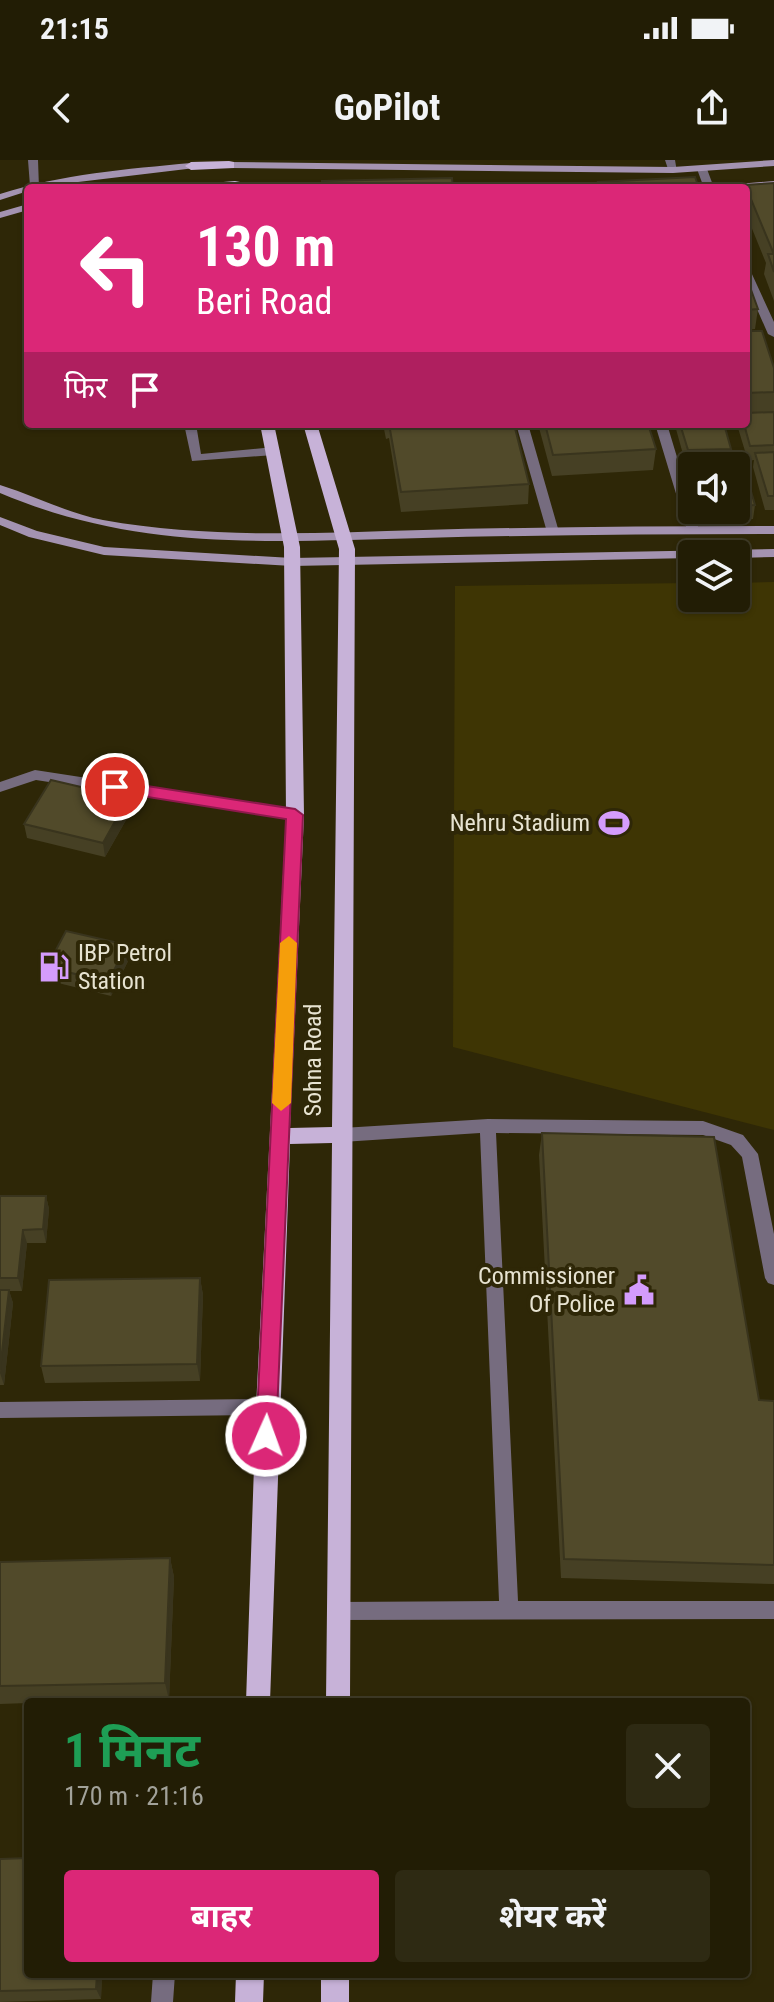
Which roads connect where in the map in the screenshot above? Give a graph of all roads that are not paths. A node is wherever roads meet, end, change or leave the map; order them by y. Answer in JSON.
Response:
{"nodes":[{"id":1,"x":33,"y":160,"type":"edge"},
{"id":2,"x":190,"y":163,"type":"edge"},
{"id":3,"x":228,"y":163,"type":"edge"},
{"id":4,"x":774,"y":163,"type":"edge"},
{"id":5,"x":672,"y":165,"type":"edge"},
{"id":6,"x":702,"y":169,"type":"junction"},
{"id":7,"x":31,"y":184,"type":"edge"},
{"id":8,"x":47,"y":184,"type":"edge"},
{"id":9,"x":198,"y":184,"type":"edge"},
{"id":10,"x":234,"y":184,"type":"edge"},
{"id":11,"x":708,"y":184,"type":"edge"},
{"id":12,"x":774,"y":184,"type":"edge"},
{"id":13,"x":750,"y":186,"type":"edge"},
{"id":14,"x":24,"y":189,"type":"edge"},
{"id":15,"x":0,"y":197,"type":"edge"},
{"id":16,"x":24,"y":208,"type":"edge"},
{"id":17,"x":0,"y":215,"type":"edge"},
{"id":18,"x":750,"y":281,"type":"edge"},
{"id":19,"x":774,"y":335,"type":"edge"},
{"id":20,"x":760,"y":336,"type":"edge"},
{"id":21,"x":191,"y":428,"type":"edge"},
{"id":22,"x":268,"y":428,"type":"edge"},
{"id":23,"x":311,"y":428,"type":"edge"},
{"id":24,"x":523,"y":428,"type":"edge"},
{"id":25,"x":662,"y":428,"type":"edge"},
{"id":26,"x":274,"y":451,"type":"junction"},
{"id":27,"x":0,"y":489,"type":"edge"},
{"id":28,"x":0,"y":521,"type":"edge"},
{"id":29,"x":693,"y":530,"type":"junction"},
{"id":30,"x":774,"y":530,"type":"edge"},
{"id":31,"x":553,"y":532,"type":"junction"},
{"id":32,"x":290,"y":535,"type":"junction"},
{"id":33,"x":343,"y":536,"type":"junction"},
{"id":34,"x":774,"y":553,"type":"edge"},
{"id":35,"x":347,"y":560,"type":"junction"},
{"id":36,"x":292,"y":562,"type":"junction"},
{"id":37,"x":0,"y":787,"type":"edge"},
{"id":38,"x":295,"y":815,"type":"junction"},
{"id":39,"x":488,"y":1126,"type":"junction"},
{"id":40,"x":342,"y":1135,"type":"junction"},
{"id":41,"x":280,"y":1136,"type":"junction"},
{"id":42,"x":774,"y":1278,"type":"edge"},
{"id":43,"x":267,"y":1407,"type":"junction"},
{"id":44,"x":0,"y":1410,"type":"edge"},
{"id":45,"x":509,"y":1609,"type":"junction"},
{"id":46,"x":774,"y":1610,"type":"edge"},
{"id":47,"x":338,"y":1611,"type":"junction"},
{"id":48,"x":258,"y":1698,"type":"edge"},
{"id":49,"x":338,"y":1698,"type":"edge"},
{"id":50,"x":164,"y":1978,"type":"edge"},
{"id":51,"x":250,"y":1978,"type":"edge"},
{"id":52,"x":335,"y":1978,"type":"edge"},
{"id":53,"x":162,"y":2002,"type":"edge"},
{"id":54,"x":249,"y":2002,"type":"edge"},
{"id":55,"x":335,"y":2002,"type":"edge"}],
"edges":[{"from":1,"to":7,"type":"street"},
{"from":2,"to":3,"type":"main road"},
{"from":2,"to":8,"type":"main road"},
{"from":2,"to":9,"type":"main road"},
{"from":3,"to":5,"type":"main road"},
{"from":3,"to":10,"type":"main road"},
{"from":4,"to":6,"type":"main road"},
{"from":5,"to":6,"type":"main road"},
{"from":6,"to":11,"type":"street"},
{"from":12,"to":13,"type":"main road"},
{"from":14,"to":15,"type":"main road"},
{"from":16,"to":17,"type":"main road"},
{"from":18,"to":19,"type":"street"},
{"from":19,"to":20,"type":"street"},
{"from":21,"to":26,"type":"street"},
{"from":22,"to":26,"type":"main road","name":"Sohna Road"},
{"from":23,"to":33,"type":"main road","name":"Sohna Road"},
{"from":24,"to":31,"type":"street"},
{"from":25,"to":29,"type":"street"},
{"from":26,"to":32,"type":"main road","name":"Sohna Road"},
{"from":27,"to":32,"type":"main road"},
{"from":28,"to":36,"type":"main road"},
{"from":29,"to":30,"type":"main road"},
{"from":29,"to":31,"type":"main road"},
{"from":31,"to":33,"type":"main road"},
{"from":32,"to":33,"type":"main road"},
{"from":32,"to":36,"type":"main road","name":"Sohna Road"},
{"from":33,"to":35,"type":"main road","name":"Sohna Road"},
{"from":34,"to":35,"type":"main road"},
{"from":35,"to":36,"type":"main road"},
{"from":35,"to":40,"type":"main road","name":"Sohna Road"},
{"from":36,"to":38,"type":"main road","name":"Sohna Road"},
{"from":37,"to":38,"type":"street"},
{"from":38,"to":41,"type":"main road","name":"Sohna Road"},
{"from":39,"to":40,"type":"street"},
{"from":39,"to":42,"type":"street"},
{"from":39,"to":45,"type":"street"},
{"from":40,"to":41,"type":"main road"},
{"from":40,"to":47,"type":"main road","name":"Sohna Road"},
{"from":41,"to":43,"type":"main road","name":"Sohna Road"},
{"from":43,"to":44,"type":"street"},
{"from":43,"to":48,"type":"main road","name":"Sohna Road"},
{"from":45,"to":46,"type":"street"},
{"from":45,"to":47,"type":"street"},
{"from":47,"to":49,"type":"main road","name":"Sohna Road"},
{"from":50,"to":53,"type":"street"},
{"from":51,"to":54,"type":"main road"},
{"from":52,"to":55,"type":"main road"}]}
